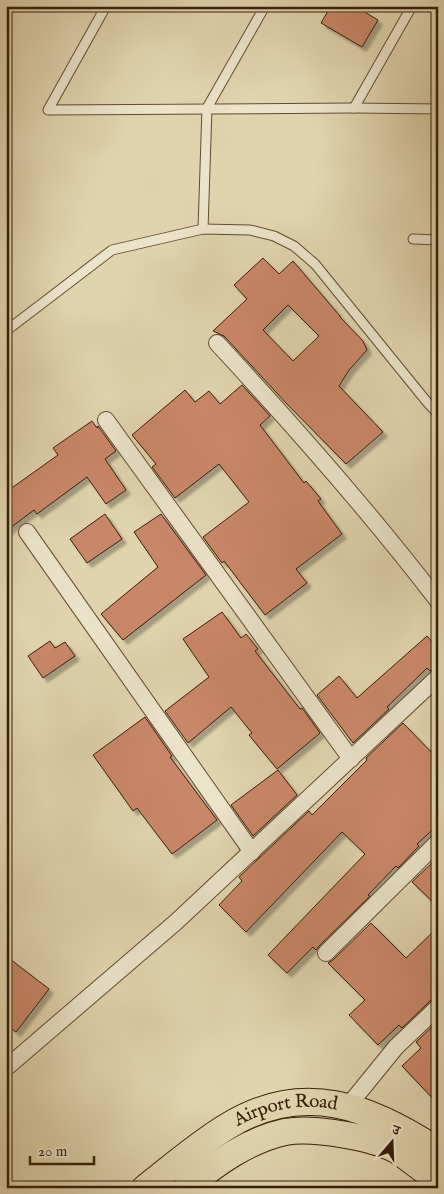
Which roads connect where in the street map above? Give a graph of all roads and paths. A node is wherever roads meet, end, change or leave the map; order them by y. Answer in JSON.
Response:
{"nodes":[{"id":1,"x":106,"y":6,"type":"edge"},
{"id":2,"x":266,"y":6,"type":"edge"},
{"id":3,"x":412,"y":6,"type":"edge"},
{"id":4,"x":207,"y":108,"type":"junction"},
{"id":5,"x":354,"y":108,"type":"junction"},
{"id":6,"x":438,"y":109,"type":"edge"},
{"id":7,"x":203,"y":229,"type":"junction"},
{"id":8,"x":413,"y":239,"type":"dead end"},
{"id":9,"x":438,"y":240,"type":"edge"},
{"id":10,"x":6,"y":331,"type":"edge"},
{"id":11,"x":217,"y":343,"type":"dead end"},
{"id":12,"x":438,"y":414,"type":"edge"},
{"id":13,"x":106,"y":420,"type":"dead end"},
{"id":14,"x":28,"y":532,"type":"dead end"},
{"id":15,"x":438,"y":601,"type":"edge"},
{"id":16,"x":436,"y":683,"type":"edge"},
{"id":17,"x":351,"y":759,"type":"junction"},
{"id":18,"x":438,"y":842,"type":"edge"},
{"id":19,"x":252,"y":852,"type":"junction"},
{"id":20,"x":326,"y":953,"type":"dead end"},
{"id":21,"x":438,"y":1007,"type":"edge"},
{"id":22,"x":6,"y":1068,"type":"edge"},
{"id":23,"x":348,"y":1106,"type":"junction"},
{"id":24,"x":438,"y":1151,"type":"edge"},
{"id":25,"x":438,"y":1181,"type":"edge"},
{"id":26,"x":145,"y":1188,"type":"edge"},
{"id":27,"x":186,"y":1188,"type":"edge"}],
"edges":[{"from":1,"to":4,"type":"lane"},
{"from":2,"to":4,"type":"lane"},
{"from":3,"to":5,"type":"lane"},
{"from":4,"to":5,"type":"lane"},
{"from":4,"to":7,"type":"lane"},
{"from":5,"to":6,"type":"lane"},
{"from":7,"to":10,"type":"lane"},
{"from":7,"to":12,"type":"lane"},
{"from":8,"to":9,"type":"lane"},
{"from":11,"to":15,"type":"street"},
{"from":13,"to":17,"type":"street"},
{"from":14,"to":19,"type":"street"},
{"from":16,"to":17,"type":"street"},
{"from":17,"to":19,"type":"street"},
{"from":18,"to":20,"type":"street"},
{"from":19,"to":22,"type":"street"},
{"from":21,"to":23,"type":"street"},
{"from":23,"to":24,"type":"main road","name":"Airport Road"},
{"from":23,"to":26,"type":"main road","name":"Airport Road"},
{"from":25,"to":27,"type":"main road","name":"Airport Road"}]}
